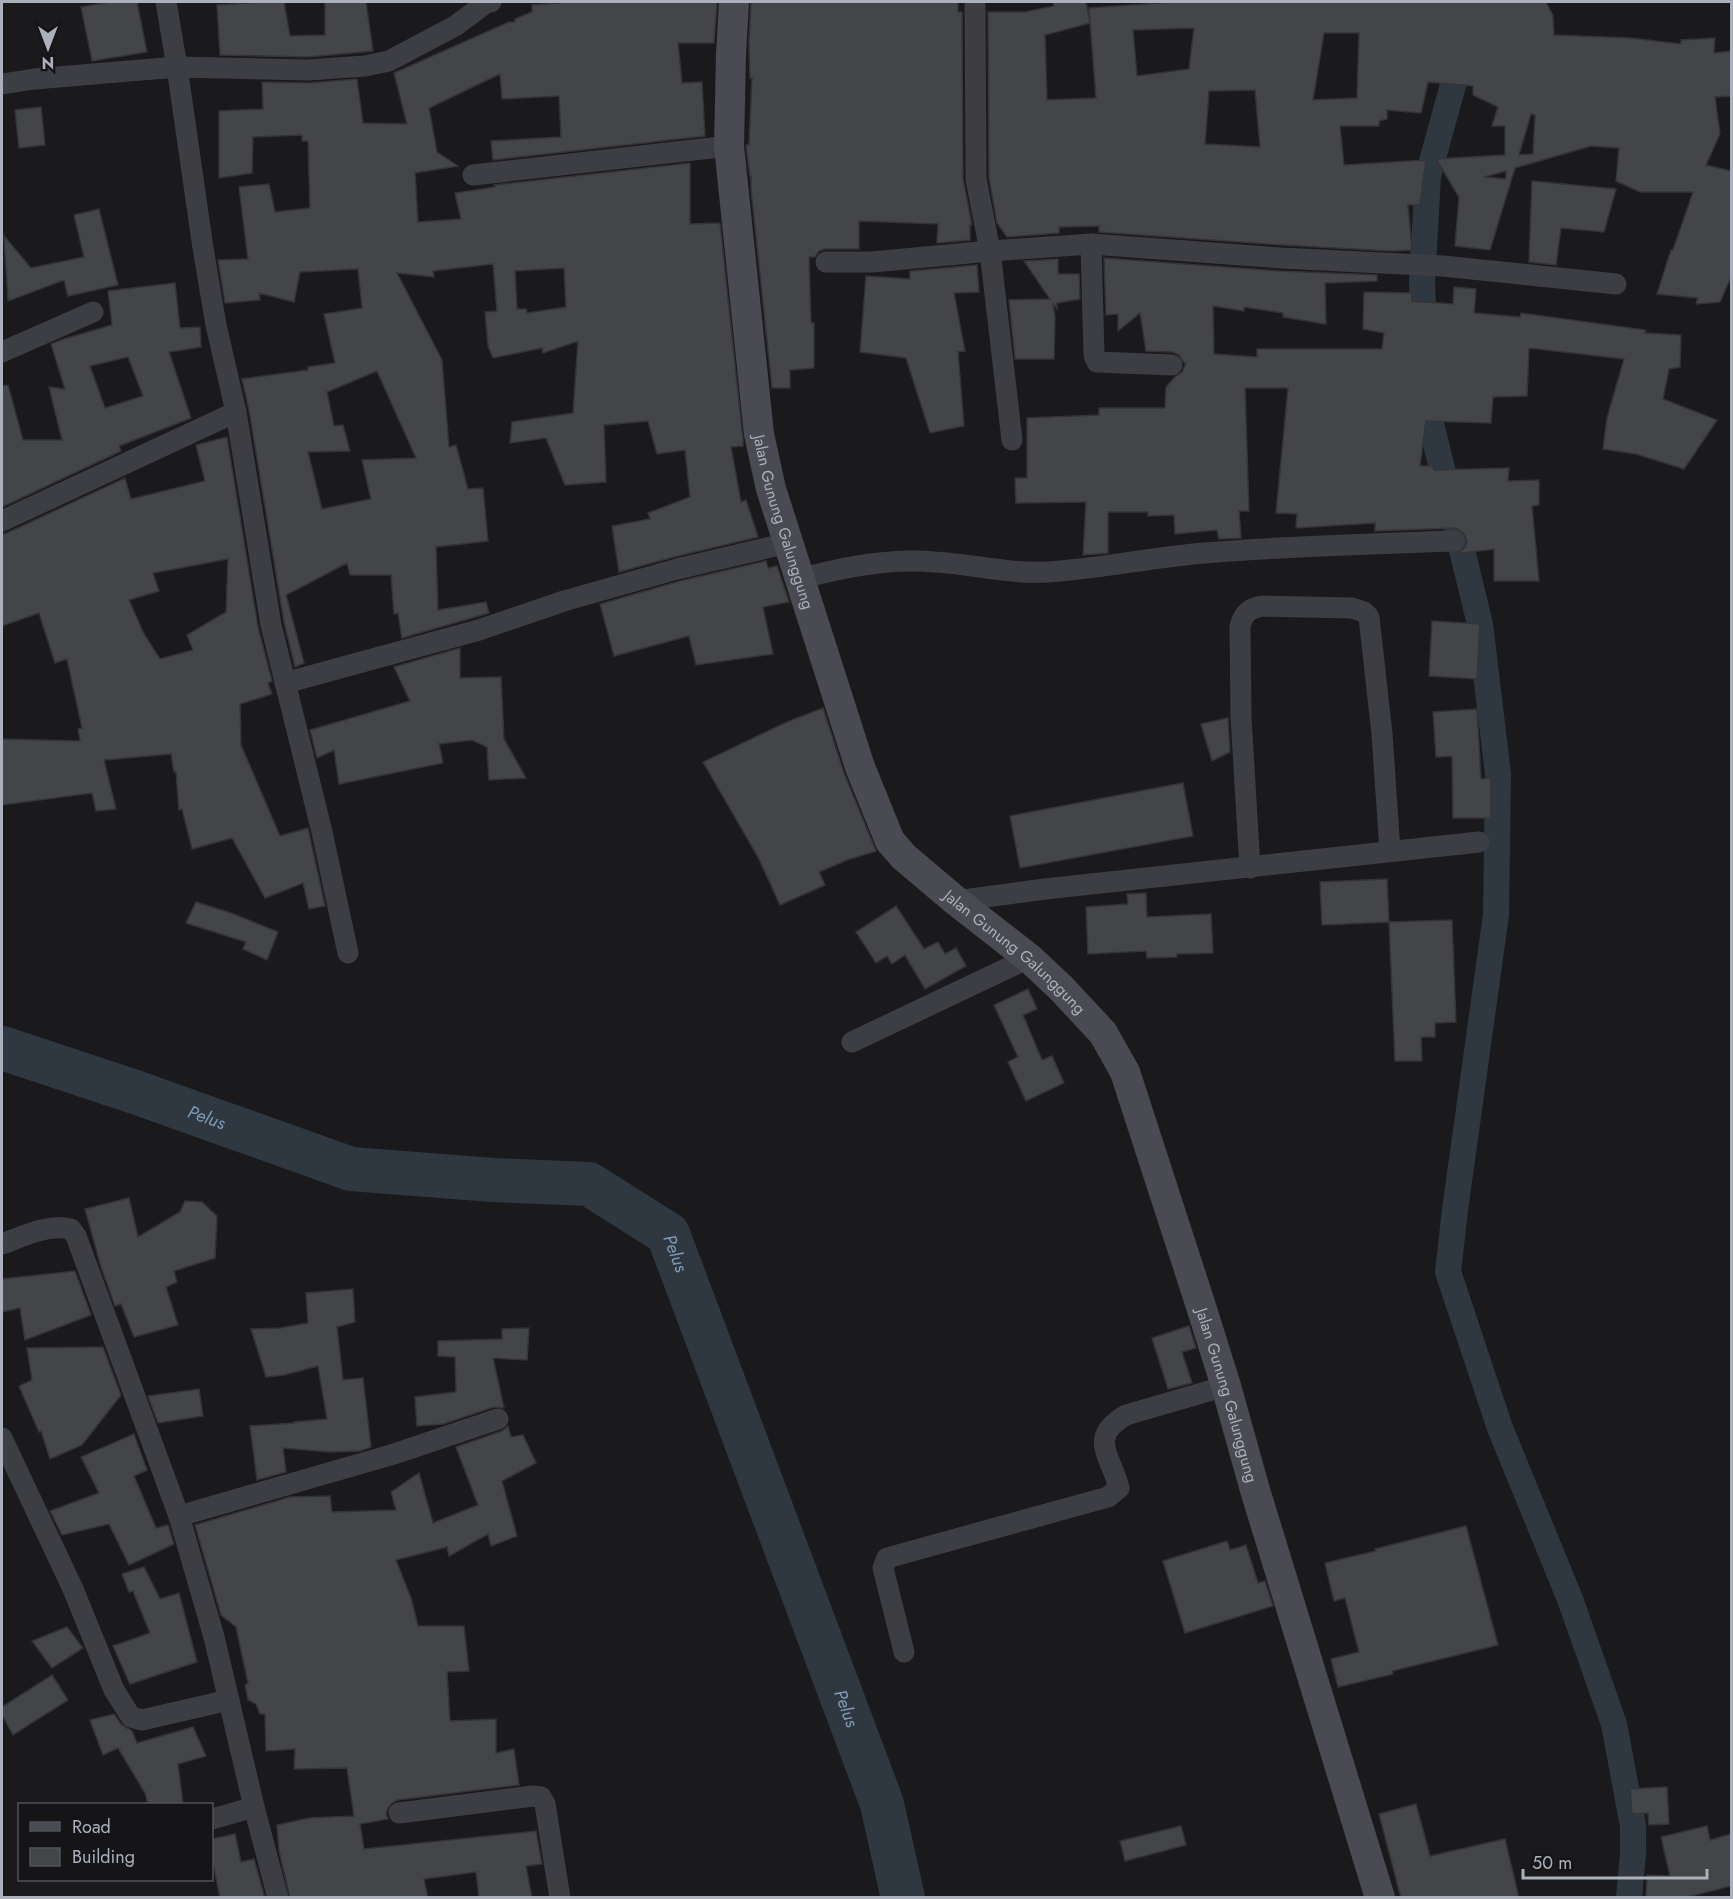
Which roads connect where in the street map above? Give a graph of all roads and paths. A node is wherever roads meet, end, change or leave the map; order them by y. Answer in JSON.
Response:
{"nodes":[{"id":1,"x":166,"y":2,"type":"edge"},
{"id":2,"x":491,"y":2,"type":"edge"},
{"id":3,"x":734,"y":2,"type":"edge"},
{"id":4,"x":975,"y":2,"type":"edge"},
{"id":5,"x":177,"y":67,"type":"junction"},
{"id":6,"x":2,"y":84,"type":"edge"},
{"id":7,"x":729,"y":146,"type":"junction"},
{"id":8,"x":473,"y":175,"type":"dead end"},
{"id":9,"x":1091,"y":244,"type":"junction"},
{"id":10,"x":990,"y":251,"type":"junction"},
{"id":11,"x":825,"y":262,"type":"dead end"},
{"id":12,"x":1616,"y":284,"type":"dead end"},
{"id":13,"x":93,"y":312,"type":"dead end"},
{"id":14,"x":2,"y":352,"type":"edge"},
{"id":15,"x":1172,"y":365,"type":"dead end"},
{"id":16,"x":236,"y":412,"type":"junction"},
{"id":17,"x":1012,"y":440,"type":"dead end"},
{"id":18,"x":2,"y":522,"type":"edge"},
{"id":19,"x":1454,"y":541,"type":"dead end"},
{"id":20,"x":788,"y":543,"type":"junction"},
{"id":21,"x":800,"y":579,"type":"junction"},
{"id":22,"x":285,"y":683,"type":"junction"},
{"id":23,"x":1479,"y":842,"type":"dead end"},
{"id":24,"x":1390,"y":851,"type":"junction"},
{"id":25,"x":1250,"y":868,"type":"junction"},
{"id":26,"x":956,"y":901,"type":"junction"},
{"id":27,"x":348,"y":953,"type":"dead end"},
{"id":28,"x":1029,"y":958,"type":"junction"},
{"id":29,"x":852,"y":1042,"type":"dead end"},
{"id":30,"x":2,"y":1244,"type":"edge"},
{"id":31,"x":1226,"y":1386,"type":"junction"},
{"id":32,"x":498,"y":1419,"type":"dead end"},
{"id":33,"x":2,"y":1438,"type":"edge"},
{"id":34,"x":179,"y":1516,"type":"junction"},
{"id":35,"x":904,"y":1652,"type":"dead end"},
{"id":36,"x":229,"y":1700,"type":"junction"},
{"id":37,"x":254,"y":1807,"type":"junction"},
{"id":38,"x":399,"y":1813,"type":"dead end"},
{"id":39,"x":213,"y":1819,"type":"edge"},
{"id":40,"x":278,"y":1898,"type":"edge"},
{"id":41,"x":560,"y":1898,"type":"edge"},
{"id":42,"x":1380,"y":1898,"type":"edge"}],
"edges":[{"from":1,"to":5,"type":"street"},
{"from":2,"to":5,"type":"street"},
{"from":3,"to":7,"type":"street","name":"Jalan Gunung Galunggung"},
{"from":4,"to":10,"type":"street"},
{"from":5,"to":6,"type":"street"},
{"from":5,"to":16,"type":"street"},
{"from":7,"to":8,"type":"street"},
{"from":7,"to":20,"type":"street","name":"Jalan Gunung Galunggung"},
{"from":9,"to":10,"type":"street"},
{"from":9,"to":12,"type":"street"},
{"from":9,"to":15,"type":"street"},
{"from":10,"to":11,"type":"street"},
{"from":10,"to":17,"type":"street"},
{"from":13,"to":14,"type":"street"},
{"from":16,"to":18,"type":"street"},
{"from":16,"to":22,"type":"street"},
{"from":19,"to":21,"type":"street"},
{"from":20,"to":21,"type":"street","name":"Jalan Gunung Galunggung"},
{"from":20,"to":22,"type":"street"},
{"from":21,"to":26,"type":"street","name":"Jalan Gunung Galunggung"},
{"from":22,"to":27,"type":"street"},
{"from":23,"to":24,"type":"street"},
{"from":24,"to":25,"type":"street"},
{"from":24,"to":25,"type":"street"},
{"from":25,"to":26,"type":"street"},
{"from":26,"to":28,"type":"street","name":"Jalan Gunung Galunggung"},
{"from":28,"to":29,"type":"street"},
{"from":28,"to":31,"type":"street","name":"Jalan Gunung Galunggung"},
{"from":30,"to":34,"type":"street"},
{"from":31,"to":35,"type":"street"},
{"from":31,"to":42,"type":"street","name":"Jalan Gunung Galunggung"},
{"from":32,"to":34,"type":"street"},
{"from":33,"to":36,"type":"street"},
{"from":34,"to":36,"type":"street"},
{"from":36,"to":37,"type":"street"},
{"from":37,"to":39,"type":"street"},
{"from":37,"to":40,"type":"street"},
{"from":38,"to":41,"type":"street"}]}
